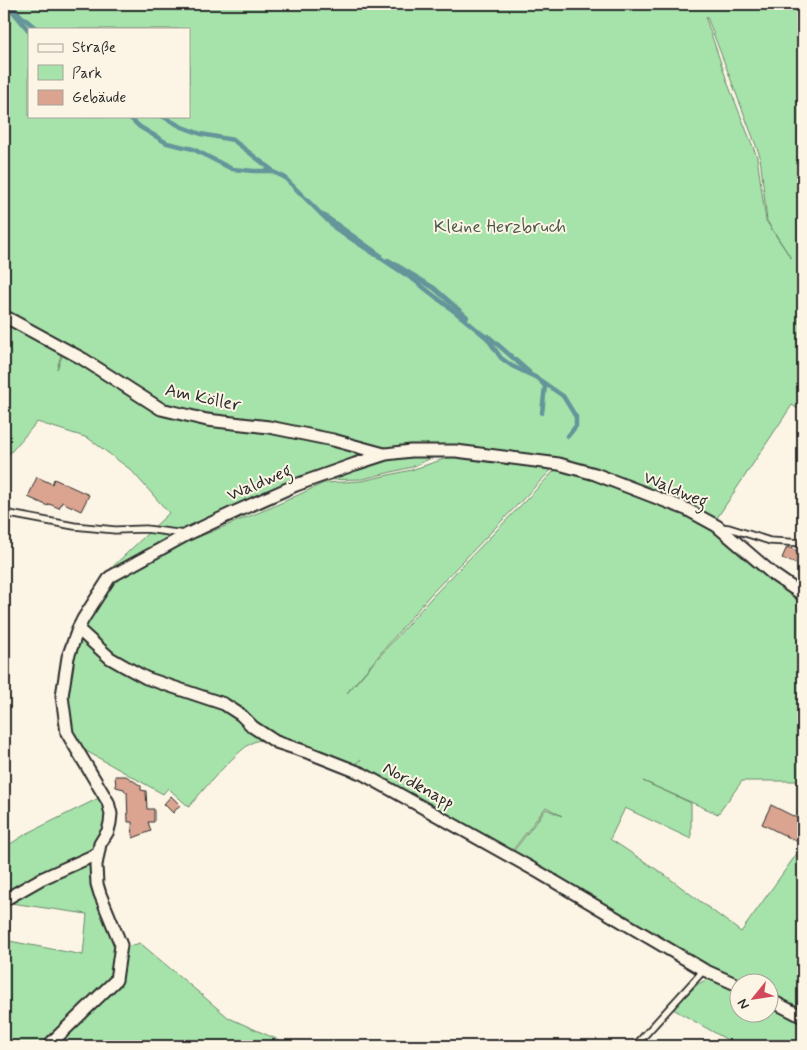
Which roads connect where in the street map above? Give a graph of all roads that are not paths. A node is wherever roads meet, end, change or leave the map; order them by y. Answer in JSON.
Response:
{"nodes":[{"id":1,"x":4,"y":316,"type":"edge"},
{"id":2,"x":386,"y":454,"type":"junction"},
{"id":3,"x":4,"y":513,"type":"edge"},
{"id":4,"x":717,"y":526,"type":"junction"},
{"id":5,"x":188,"y":534,"type":"junction"},
{"id":6,"x":803,"y":543,"type":"edge"},
{"id":7,"x":803,"y":595,"type":"edge"},
{"id":8,"x":78,"y":630,"type":"junction"},
{"id":9,"x":97,"y":854,"type":"junction"},
{"id":10,"x":4,"y":900,"type":"edge"},
{"id":11,"x":704,"y":970,"type":"junction"},
{"id":12,"x":730,"y":982,"type":"edge"},
{"id":13,"x":780,"y":1005,"type":"edge"},
{"id":14,"x":803,"y":1017,"type":"edge"},
{"id":15,"x":55,"y":1046,"type":"edge"},
{"id":16,"x":635,"y":1046,"type":"edge"}],
"edges":[{"from":1,"to":2,"type":"street","name":"Am Köller"},
{"from":2,"to":4,"type":"street","name":"Waldweg"},
{"from":2,"to":5,"type":"street","name":"Waldweg"},
{"from":3,"to":5,"type":"lane"},
{"from":4,"to":6,"type":"lane"},
{"from":4,"to":7,"type":"street","name":"Waldweg"},
{"from":5,"to":8,"type":"street","name":"Waldweg"},
{"from":8,"to":9,"type":"street","name":"Waldweg"},
{"from":8,"to":11,"type":"street","name":"Nordknapp"},
{"from":9,"to":10,"type":"street"},
{"from":9,"to":15,"type":"street"},
{"from":11,"to":12,"type":"street","name":"Nordknapp"},
{"from":11,"to":16,"type":"lane"},
{"from":13,"to":14,"type":"street"}]}
